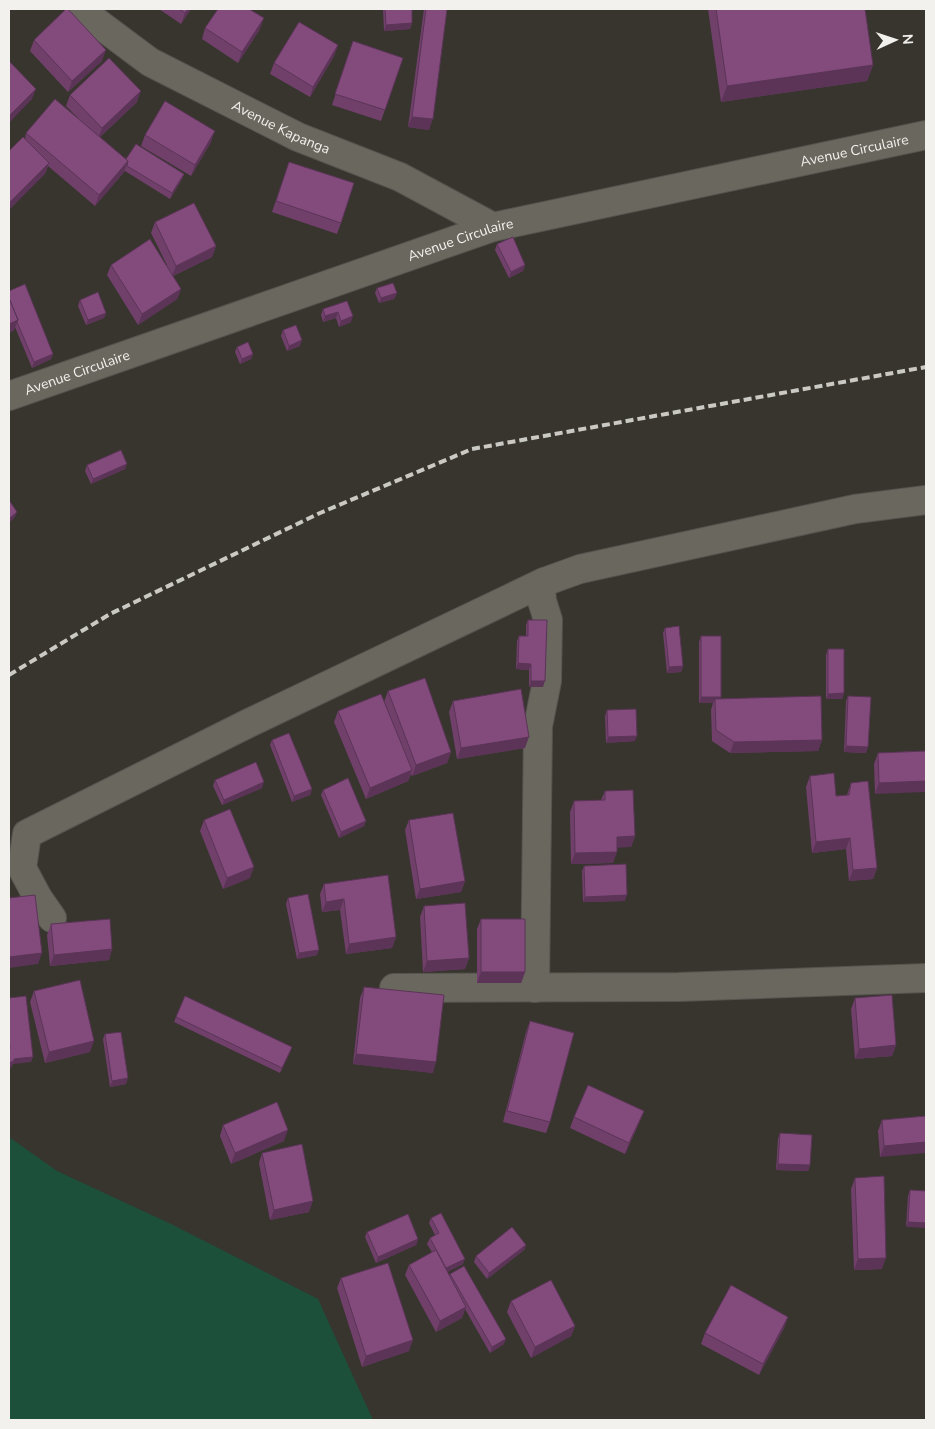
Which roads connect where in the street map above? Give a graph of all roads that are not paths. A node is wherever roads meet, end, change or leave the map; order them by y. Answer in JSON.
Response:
{"nodes":[{"id":1,"x":79,"y":9,"type":"edge"},
{"id":2,"x":926,"y":135,"type":"edge"},
{"id":3,"x":492,"y":227,"type":"junction"},
{"id":4,"x":9,"y":396,"type":"edge"},
{"id":5,"x":926,"y":500,"type":"edge"},
{"id":6,"x":544,"y":582,"type":"junction"},
{"id":7,"x":52,"y":918,"type":"dead end"},
{"id":8,"x":926,"y":978,"type":"edge"},
{"id":9,"x":394,"y":988,"type":"edge"},
{"id":10,"x":535,"y":988,"type":"junction"}],
"edges":[{"from":1,"to":3,"type":"street","name":"Avenue Kapanga"},
{"from":2,"to":3,"type":"street","name":"Avenue Circulaire"},
{"from":3,"to":4,"type":"street","name":"Avenue Circulaire"},
{"from":5,"to":6,"type":"street"},
{"from":6,"to":7,"type":"street"},
{"from":6,"to":10,"type":"street"},
{"from":8,"to":10,"type":"street"},
{"from":9,"to":10,"type":"street"}]}
